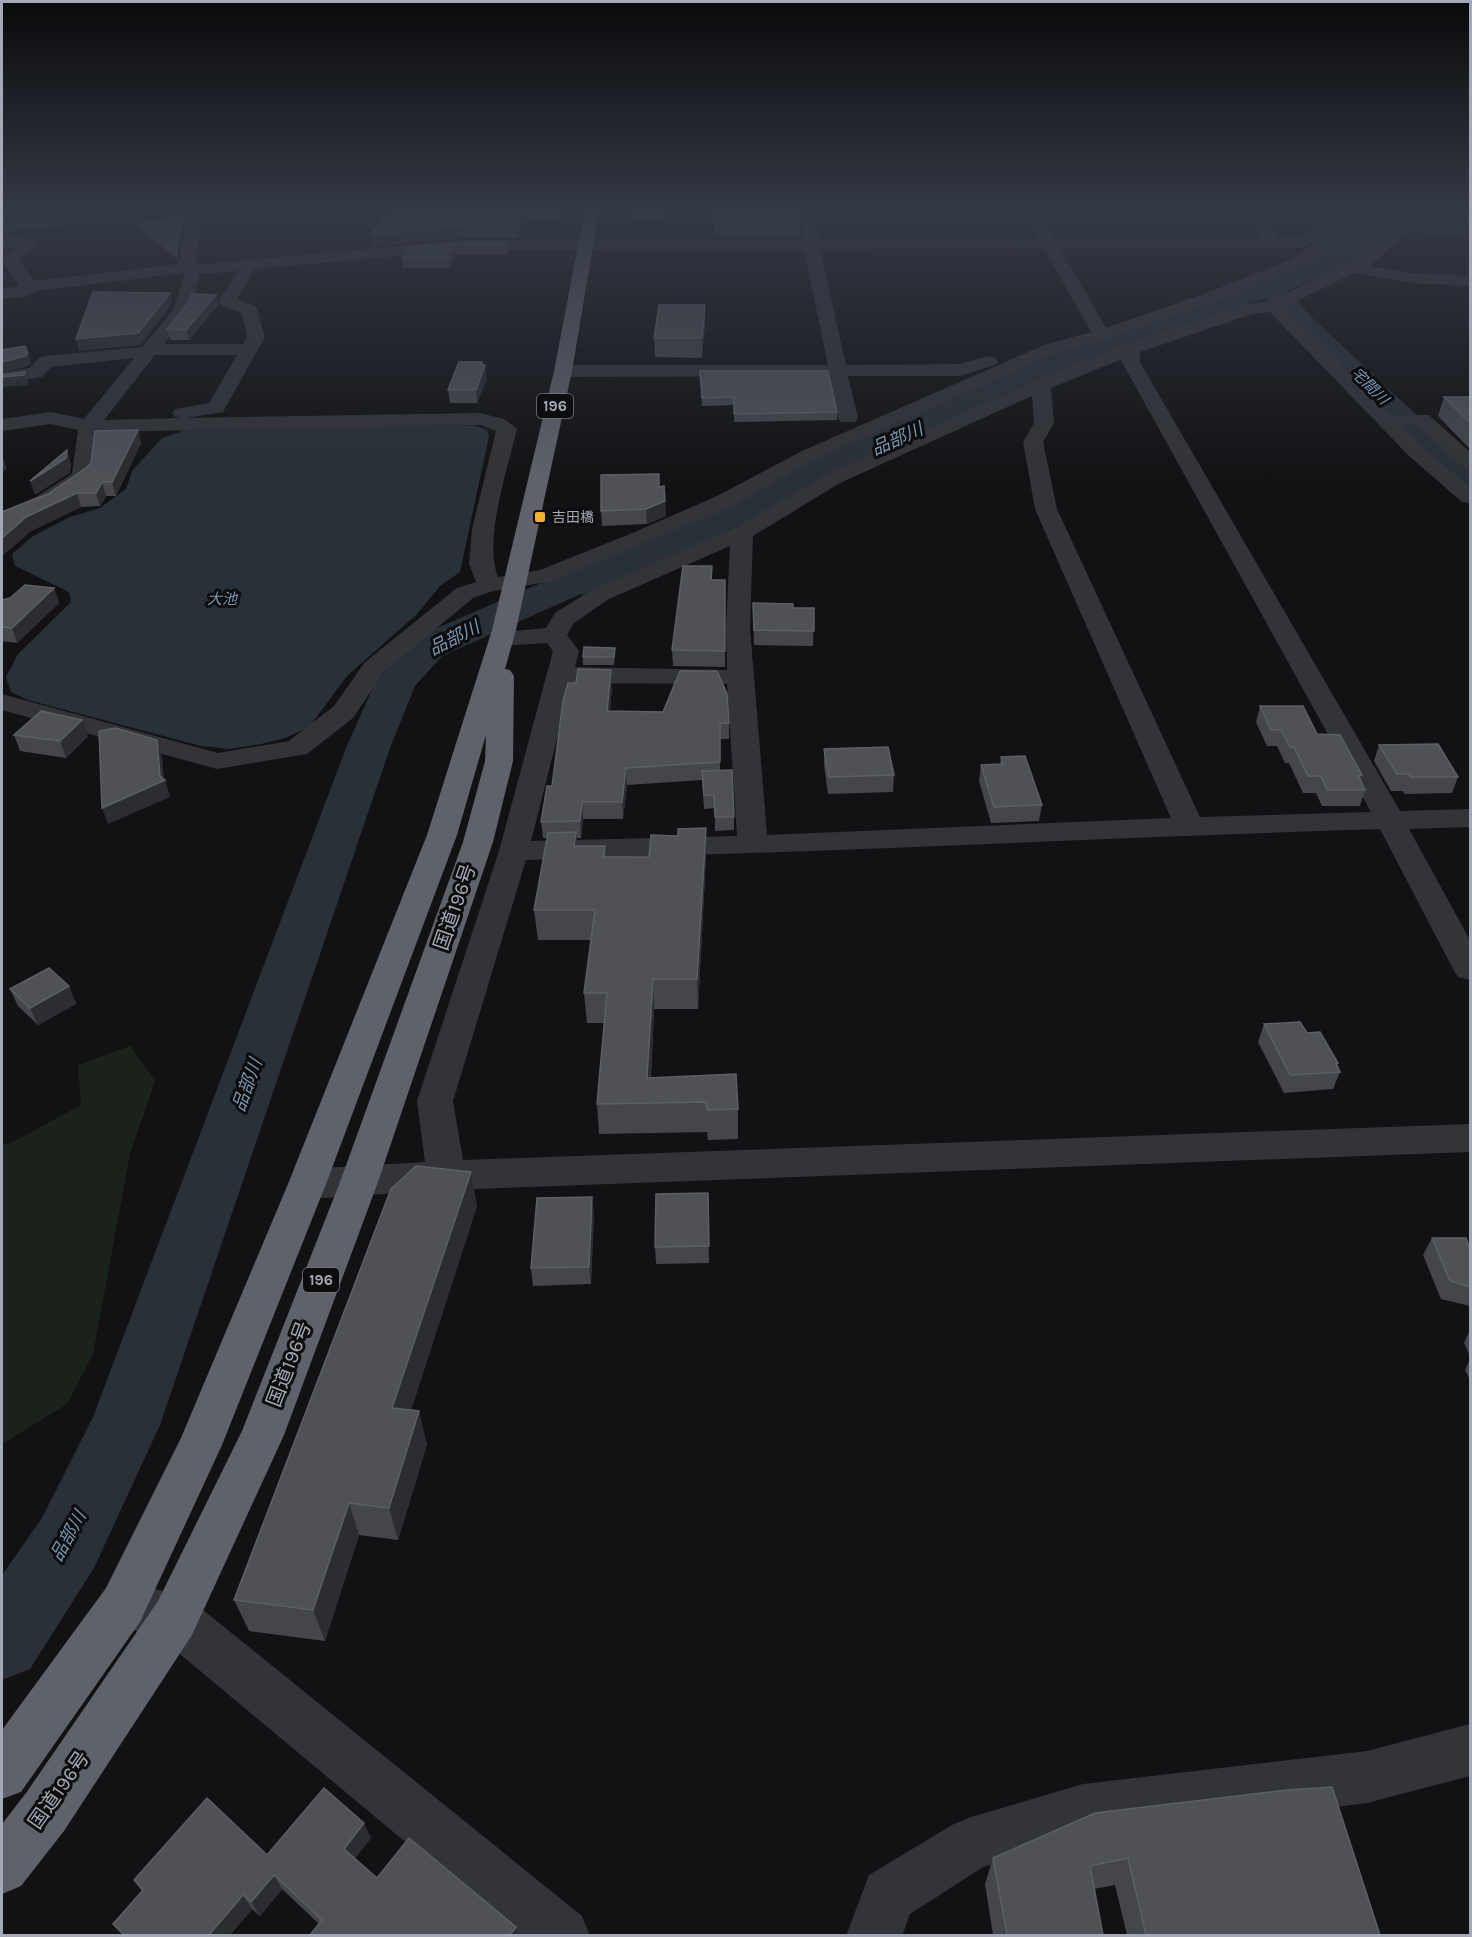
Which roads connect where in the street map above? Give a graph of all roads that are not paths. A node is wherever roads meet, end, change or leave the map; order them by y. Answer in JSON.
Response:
{"nodes":[{"id":1,"x":184,"y":299,"type":"edge"},
{"id":2,"x":228,"y":299,"type":"edge"},
{"id":3,"x":575,"y":299,"type":"edge"},
{"id":4,"x":822,"y":299,"type":"edge"},
{"id":5,"x":1080,"y":299,"type":"edge"},
{"id":6,"x":1205,"y":299,"type":"edge"},
{"id":7,"x":1287,"y":299,"type":"edge"},
{"id":8,"x":1274,"y":306,"type":"junction"},
{"id":9,"x":1101,"y":335,"type":"junction"},
{"id":10,"x":250,"y":349,"type":"junction"},
{"id":11,"x":1050,"y":349,"type":"junction"},
{"id":12,"x":1131,"y":349,"type":"junction"},
{"id":13,"x":148,"y":351,"type":"junction"},
{"id":14,"x":741,"y":370,"type":"junction"},
{"id":15,"x":836,"y":370,"type":"junction"},
{"id":16,"x":563,"y":371,"type":"junction"},
{"id":17,"x":2,"y":378,"type":"edge"},
{"id":18,"x":1041,"y":385,"type":"junction"},
{"id":19,"x":742,"y":390,"type":"edge"},
{"id":20,"x":848,"y":418,"type":"dead end"},
{"id":21,"x":1386,"y":421,"type":"junction"},
{"id":22,"x":135,"y":424,"type":"junction"},
{"id":23,"x":2,"y":425,"type":"edge"},
{"id":24,"x":89,"y":426,"type":"junction"},
{"id":25,"x":1470,"y":463,"type":"edge"},
{"id":26,"x":1470,"y":497,"type":"edge"},
{"id":27,"x":2,"y":518,"type":"edge"},
{"id":28,"x":742,"y":533,"type":"junction"},
{"id":29,"x":504,"y":608,"type":"junction"},
{"id":30,"x":554,"y":635,"type":"junction"},
{"id":31,"x":560,"y":675,"type":"junction"},
{"id":32,"x":740,"y":677,"type":"junction"},
{"id":33,"x":2,"y":702,"type":"edge"},
{"id":34,"x":1470,"y":818,"type":"edge"},
{"id":35,"x":1390,"y":820,"type":"junction"},
{"id":36,"x":1189,"y":826,"type":"junction"},
{"id":37,"x":753,"y":845,"type":"junction"},
{"id":38,"x":514,"y":851,"type":"junction"},
{"id":39,"x":1470,"y":969,"type":"edge"},
{"id":40,"x":1470,"y":1138,"type":"edge"},
{"id":41,"x":446,"y":1175,"type":"junction"},
{"id":42,"x":358,"y":1182,"type":"junction"},
{"id":43,"x":307,"y":1184,"type":"junction"},
{"id":44,"x":123,"y":1605,"type":"junction"},
{"id":45,"x":175,"y":1618,"type":"junction"},
{"id":46,"x":1470,"y":1750,"type":"edge"},
{"id":47,"x":2,"y":1773,"type":"edge"},
{"id":48,"x":2,"y":1867,"type":"edge"},
{"id":49,"x":562,"y":1935,"type":"edge"},
{"id":50,"x":874,"y":1935,"type":"edge"}],
"edges":[{"from":1,"to":13,"type":"street"},
{"from":2,"to":10,"type":"street"},
{"from":3,"to":16,"type":"highway","name":"国道196号","number":"196"},
{"from":4,"to":15,"type":"street"},
{"from":5,"to":9,"type":"street"},
{"from":6,"to":9,"type":"street"},
{"from":7,"to":8,"type":"street"},
{"from":8,"to":12,"type":"street"},
{"from":8,"to":21,"type":"street"},
{"from":9,"to":11,"type":"street"},
{"from":10,"to":13,"type":"street"},
{"from":10,"to":22,"type":"street"},
{"from":11,"to":15,"type":"street"},
{"from":11,"to":29,"type":"street"},
{"from":12,"to":18,"type":"street"},
{"from":12,"to":35,"type":"street"},
{"from":13,"to":17,"type":"street"},
{"from":13,"to":24,"type":"street"},
{"from":14,"to":15,"type":"street"},
{"from":14,"to":16,"type":"street"},
{"from":14,"to":19,"type":"street"},
{"from":15,"to":20,"type":"street"},
{"from":16,"to":29,"type":"highway","name":"国道196号","number":"196"},
{"from":18,"to":28,"type":"street"},
{"from":18,"to":36,"type":"street"},
{"from":21,"to":25,"type":"street"},
{"from":21,"to":26,"type":"street"},
{"from":22,"to":24,"type":"street"},
{"from":22,"to":29,"type":"street"},
{"from":23,"to":24,"type":"street"},
{"from":24,"to":27,"type":"street"},
{"from":28,"to":30,"type":"street"},
{"from":28,"to":32,"type":"street"},
{"from":29,"to":30,"type":"street"},
{"from":29,"to":33,"type":"street"},
{"from":29,"to":42,"type":"highway","name":"国道196号","number":"196"},
{"from":29,"to":43,"type":"highway","name":"国道196号","number":"196"},
{"from":30,"to":31,"type":"street"},
{"from":31,"to":32,"type":"street"},
{"from":31,"to":38,"type":"street"},
{"from":32,"to":37,"type":"street"},
{"from":34,"to":35,"type":"street"},
{"from":35,"to":36,"type":"street"},
{"from":35,"to":39,"type":"street"},
{"from":36,"to":37,"type":"street"},
{"from":37,"to":38,"type":"street"},
{"from":38,"to":41,"type":"street"},
{"from":40,"to":41,"type":"street"},
{"from":41,"to":42,"type":"street"},
{"from":42,"to":43,"type":"street"},
{"from":42,"to":45,"type":"highway","name":"国道196号","number":"196"},
{"from":43,"to":44,"type":"highway","name":"国道196号","number":"196"},
{"from":44,"to":45,"type":"street"},
{"from":44,"to":47,"type":"highway","name":"国道196号","number":"196"},
{"from":45,"to":48,"type":"highway","name":"国道196号","number":"196"},
{"from":45,"to":49,"type":"street"},
{"from":46,"to":50,"type":"street"}]}
